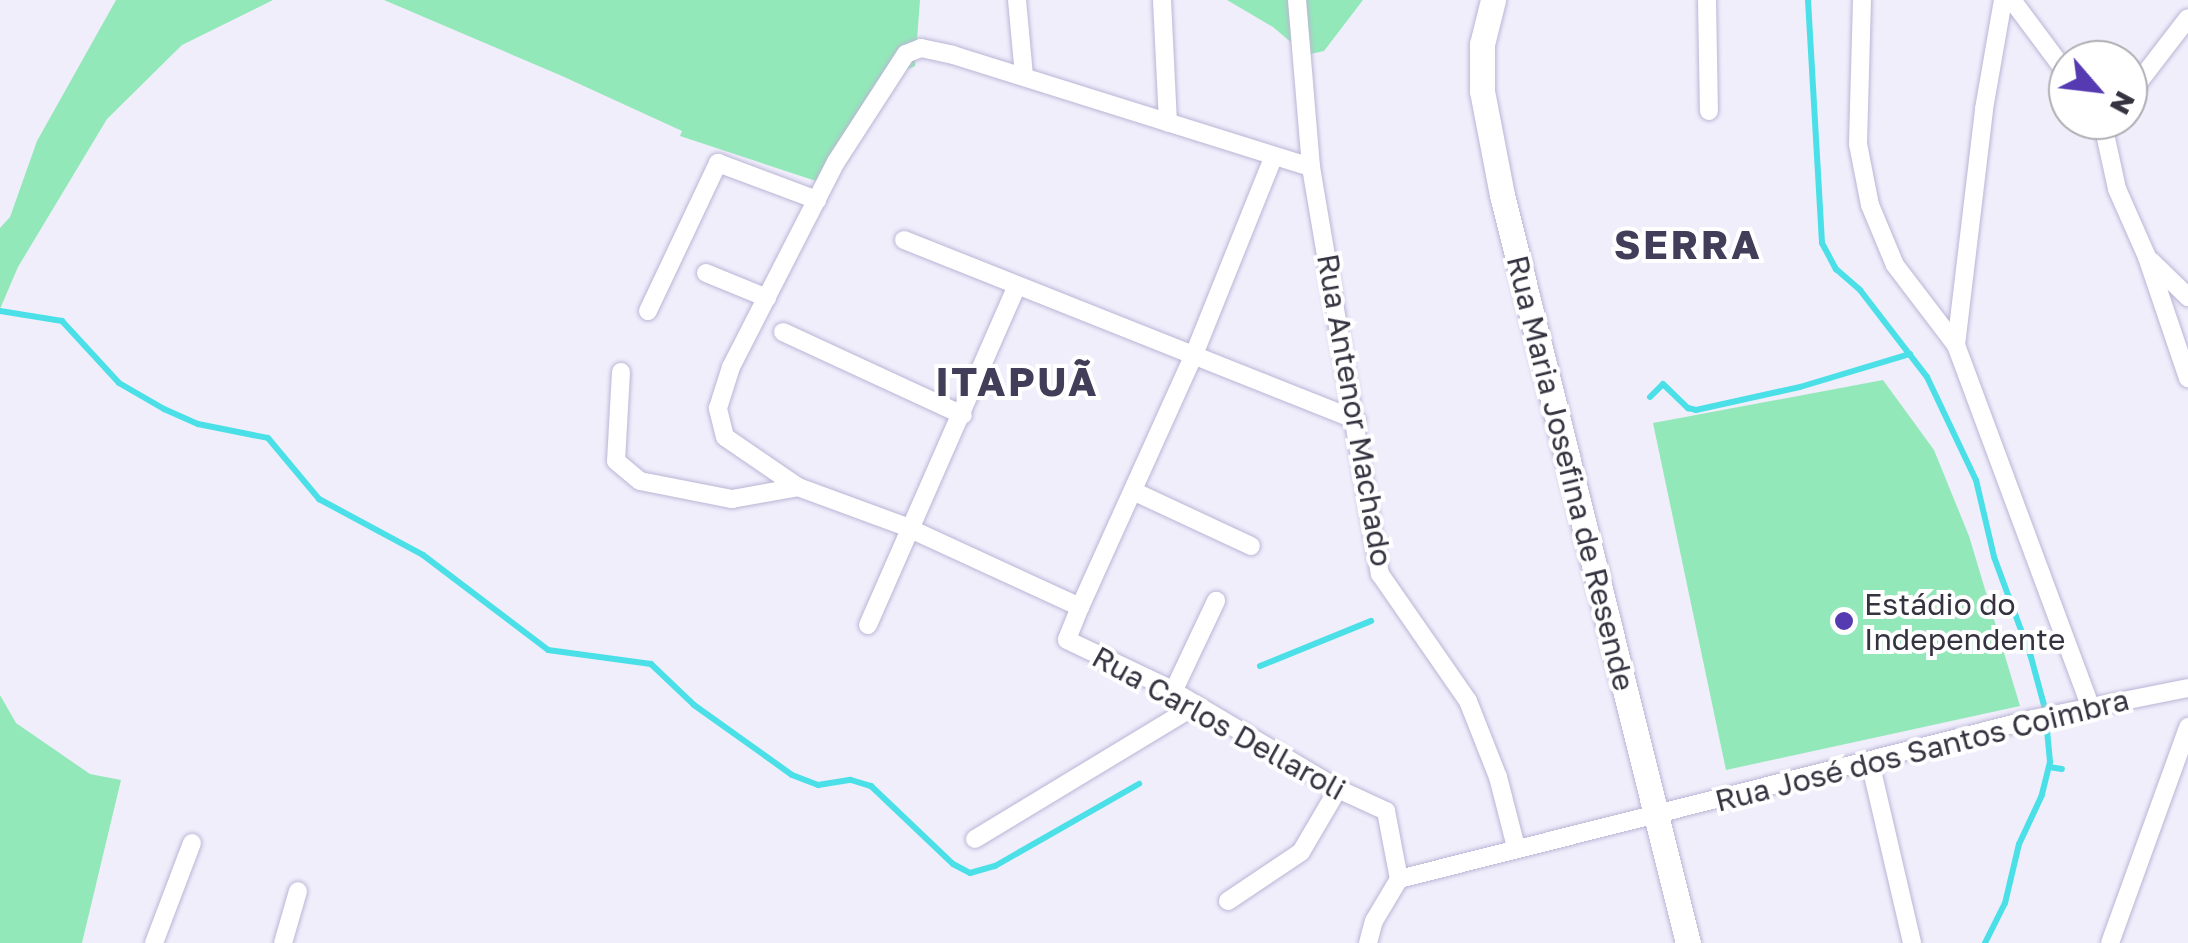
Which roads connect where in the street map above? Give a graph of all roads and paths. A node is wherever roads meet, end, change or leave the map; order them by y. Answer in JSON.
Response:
{"nodes":[{"id":1,"x":1017,"y":0,"type":"edge"},
{"id":2,"x":1162,"y":0,"type":"edge"},
{"id":3,"x":1297,"y":0,"type":"edge"},
{"id":4,"x":1493,"y":0,"type":"edge"},
{"id":5,"x":1708,"y":0,"type":"edge"},
{"id":6,"x":1862,"y":0,"type":"edge"},
{"id":7,"x":2003,"y":0,"type":"edge"},
{"id":8,"x":2012,"y":0,"type":"edge"},
{"id":9,"x":2188,"y":18,"type":"edge"},
{"id":10,"x":2048,"y":48,"type":"edge"},
{"id":11,"x":2148,"y":70,"type":"edge"},
{"id":12,"x":1024,"y":76,"type":"junction"},
{"id":13,"x":1709,"y":112,"type":"dead end"},
{"id":14,"x":1168,"y":122,"type":"junction"},
{"id":15,"x":2109,"y":140,"type":"edge"},
{"id":16,"x":1273,"y":158,"type":"junction"},
{"id":17,"x":1311,"y":167,"type":"junction"},
{"id":18,"x":817,"y":200,"type":"junction"},
{"id":19,"x":904,"y":240,"type":"dead end"},
{"id":20,"x":2147,"y":257,"type":"junction"},
{"id":21,"x":706,"y":273,"type":"dead end"},
{"id":22,"x":1017,"y":286,"type":"junction"},
{"id":23,"x":2188,"y":297,"type":"edge"},
{"id":24,"x":767,"y":298,"type":"junction"},
{"id":25,"x":648,"y":311,"type":"dead end"},
{"id":26,"x":783,"y":332,"type":"dead end"},
{"id":27,"x":1956,"y":345,"type":"junction"},
{"id":28,"x":1194,"y":357,"type":"junction"},
{"id":29,"x":621,"y":372,"type":"dead end"},
{"id":30,"x":2188,"y":378,"type":"edge"},
{"id":31,"x":963,"y":415,"type":"junction"},
{"id":32,"x":1357,"y":420,"type":"junction"},
{"id":33,"x":798,"y":487,"type":"junction"},
{"id":34,"x":1133,"y":491,"type":"junction"},
{"id":35,"x":912,"y":530,"type":"junction"},
{"id":36,"x":1251,"y":546,"type":"dead end"},
{"id":37,"x":1216,"y":600,"type":"dead end"},
{"id":38,"x":1080,"y":607,"type":"junction"},
{"id":39,"x":868,"y":625,"type":"dead end"},
{"id":40,"x":2188,"y":688,"type":"edge"},
{"id":41,"x":1173,"y":692,"type":"junction"},
{"id":42,"x":1196,"y":705,"type":"junction"},
{"id":43,"x":2090,"y":706,"type":"junction"},
{"id":44,"x":2188,"y":727,"type":"edge"},
{"id":45,"x":1870,"y":762,"type":"junction"},
{"id":46,"x":1338,"y":789,"type":"junction"},
{"id":47,"x":1657,"y":816,"type":"junction"},
{"id":48,"x":976,"y":838,"type":"dead end"},
{"id":49,"x":192,"y":844,"type":"dead end"},
{"id":50,"x":1516,"y":848,"type":"junction"},
{"id":51,"x":1399,"y":879,"type":"junction"},
{"id":52,"x":298,"y":891,"type":"dead end"},
{"id":53,"x":1228,"y":901,"type":"dead end"},
{"id":54,"x":154,"y":943,"type":"edge"},
{"id":55,"x":283,"y":943,"type":"edge"},
{"id":56,"x":1368,"y":943,"type":"edge"},
{"id":57,"x":1688,"y":943,"type":"edge"},
{"id":58,"x":1912,"y":943,"type":"edge"},
{"id":59,"x":2110,"y":943,"type":"edge"}],
"edges":[{"from":1,"to":12,"type":"street"},
{"from":2,"to":14,"type":"street"},
{"from":3,"to":17,"type":"street","name":"Rua Antenor Machado"},
{"from":4,"to":47,"type":"main road","name":"Rua Maria Josefina de Resende"},
{"from":5,"to":13,"type":"street"},
{"from":6,"to":27,"type":"street"},
{"from":7,"to":27,"type":"street"},
{"from":8,"to":10,"type":"street"},
{"from":9,"to":11,"type":"street"},
{"from":12,"to":14,"type":"street"},
{"from":12,"to":18,"type":"street"},
{"from":14,"to":16,"type":"street"},
{"from":15,"to":20,"type":"street"},
{"from":16,"to":17,"type":"street"},
{"from":16,"to":28,"type":"street"},
{"from":17,"to":32,"type":"street","name":"Rua Antenor Machado"},
{"from":18,"to":24,"type":"street"},
{"from":18,"to":25,"type":"street"},
{"from":19,"to":22,"type":"street"},
{"from":20,"to":23,"type":"street"},
{"from":20,"to":30,"type":"street"},
{"from":21,"to":24,"type":"street"},
{"from":22,"to":28,"type":"street"},
{"from":22,"to":31,"type":"street"},
{"from":24,"to":33,"type":"street","name":"Rua Carlos Dellaroli"},
{"from":26,"to":31,"type":"street"},
{"from":27,"to":43,"type":"street"},
{"from":28,"to":32,"type":"street"},
{"from":28,"to":34,"type":"street"},
{"from":29,"to":33,"type":"street"},
{"from":31,"to":35,"type":"street"},
{"from":32,"to":50,"type":"street","name":"Rua Antenor Machado"},
{"from":33,"to":35,"type":"street","name":"Rua Carlos Dellaroli"},
{"from":34,"to":36,"type":"street"},
{"from":34,"to":38,"type":"street"},
{"from":35,"to":38,"type":"street","name":"Rua Carlos Dellaroli"},
{"from":35,"to":39,"type":"street"},
{"from":37,"to":41,"type":"street"},
{"from":38,"to":41,"type":"street","name":"Rua Carlos Dellaroli"},
{"from":40,"to":43,"type":"street","name":"Rua José dos Santos Coimbra"},
{"from":41,"to":42,"type":"street","name":"Rua Carlos Dellaroli"},
{"from":42,"to":46,"type":"street","name":"Rua Carlos Dellaroli"},
{"from":42,"to":48,"type":"street"},
{"from":43,"to":45,"type":"street","name":"Rua José dos Santos Coimbra"},
{"from":44,"to":59,"type":"street"},
{"from":45,"to":47,"type":"street","name":"Rua José dos Santos Coimbra"},
{"from":45,"to":58,"type":"street"},
{"from":46,"to":51,"type":"street","name":"Rua Carlos Dellaroli"},
{"from":46,"to":53,"type":"street"},
{"from":47,"to":50,"type":"street","name":"Rua José dos Santos Coimbra"},
{"from":47,"to":57,"type":"main road","name":"Rua Maria Josefina de Resende"},
{"from":49,"to":54,"type":"street"},
{"from":50,"to":51,"type":"street","name":"Rua José dos Santos Coimbra"},
{"from":51,"to":56,"type":"street"},
{"from":52,"to":55,"type":"street"}]}
